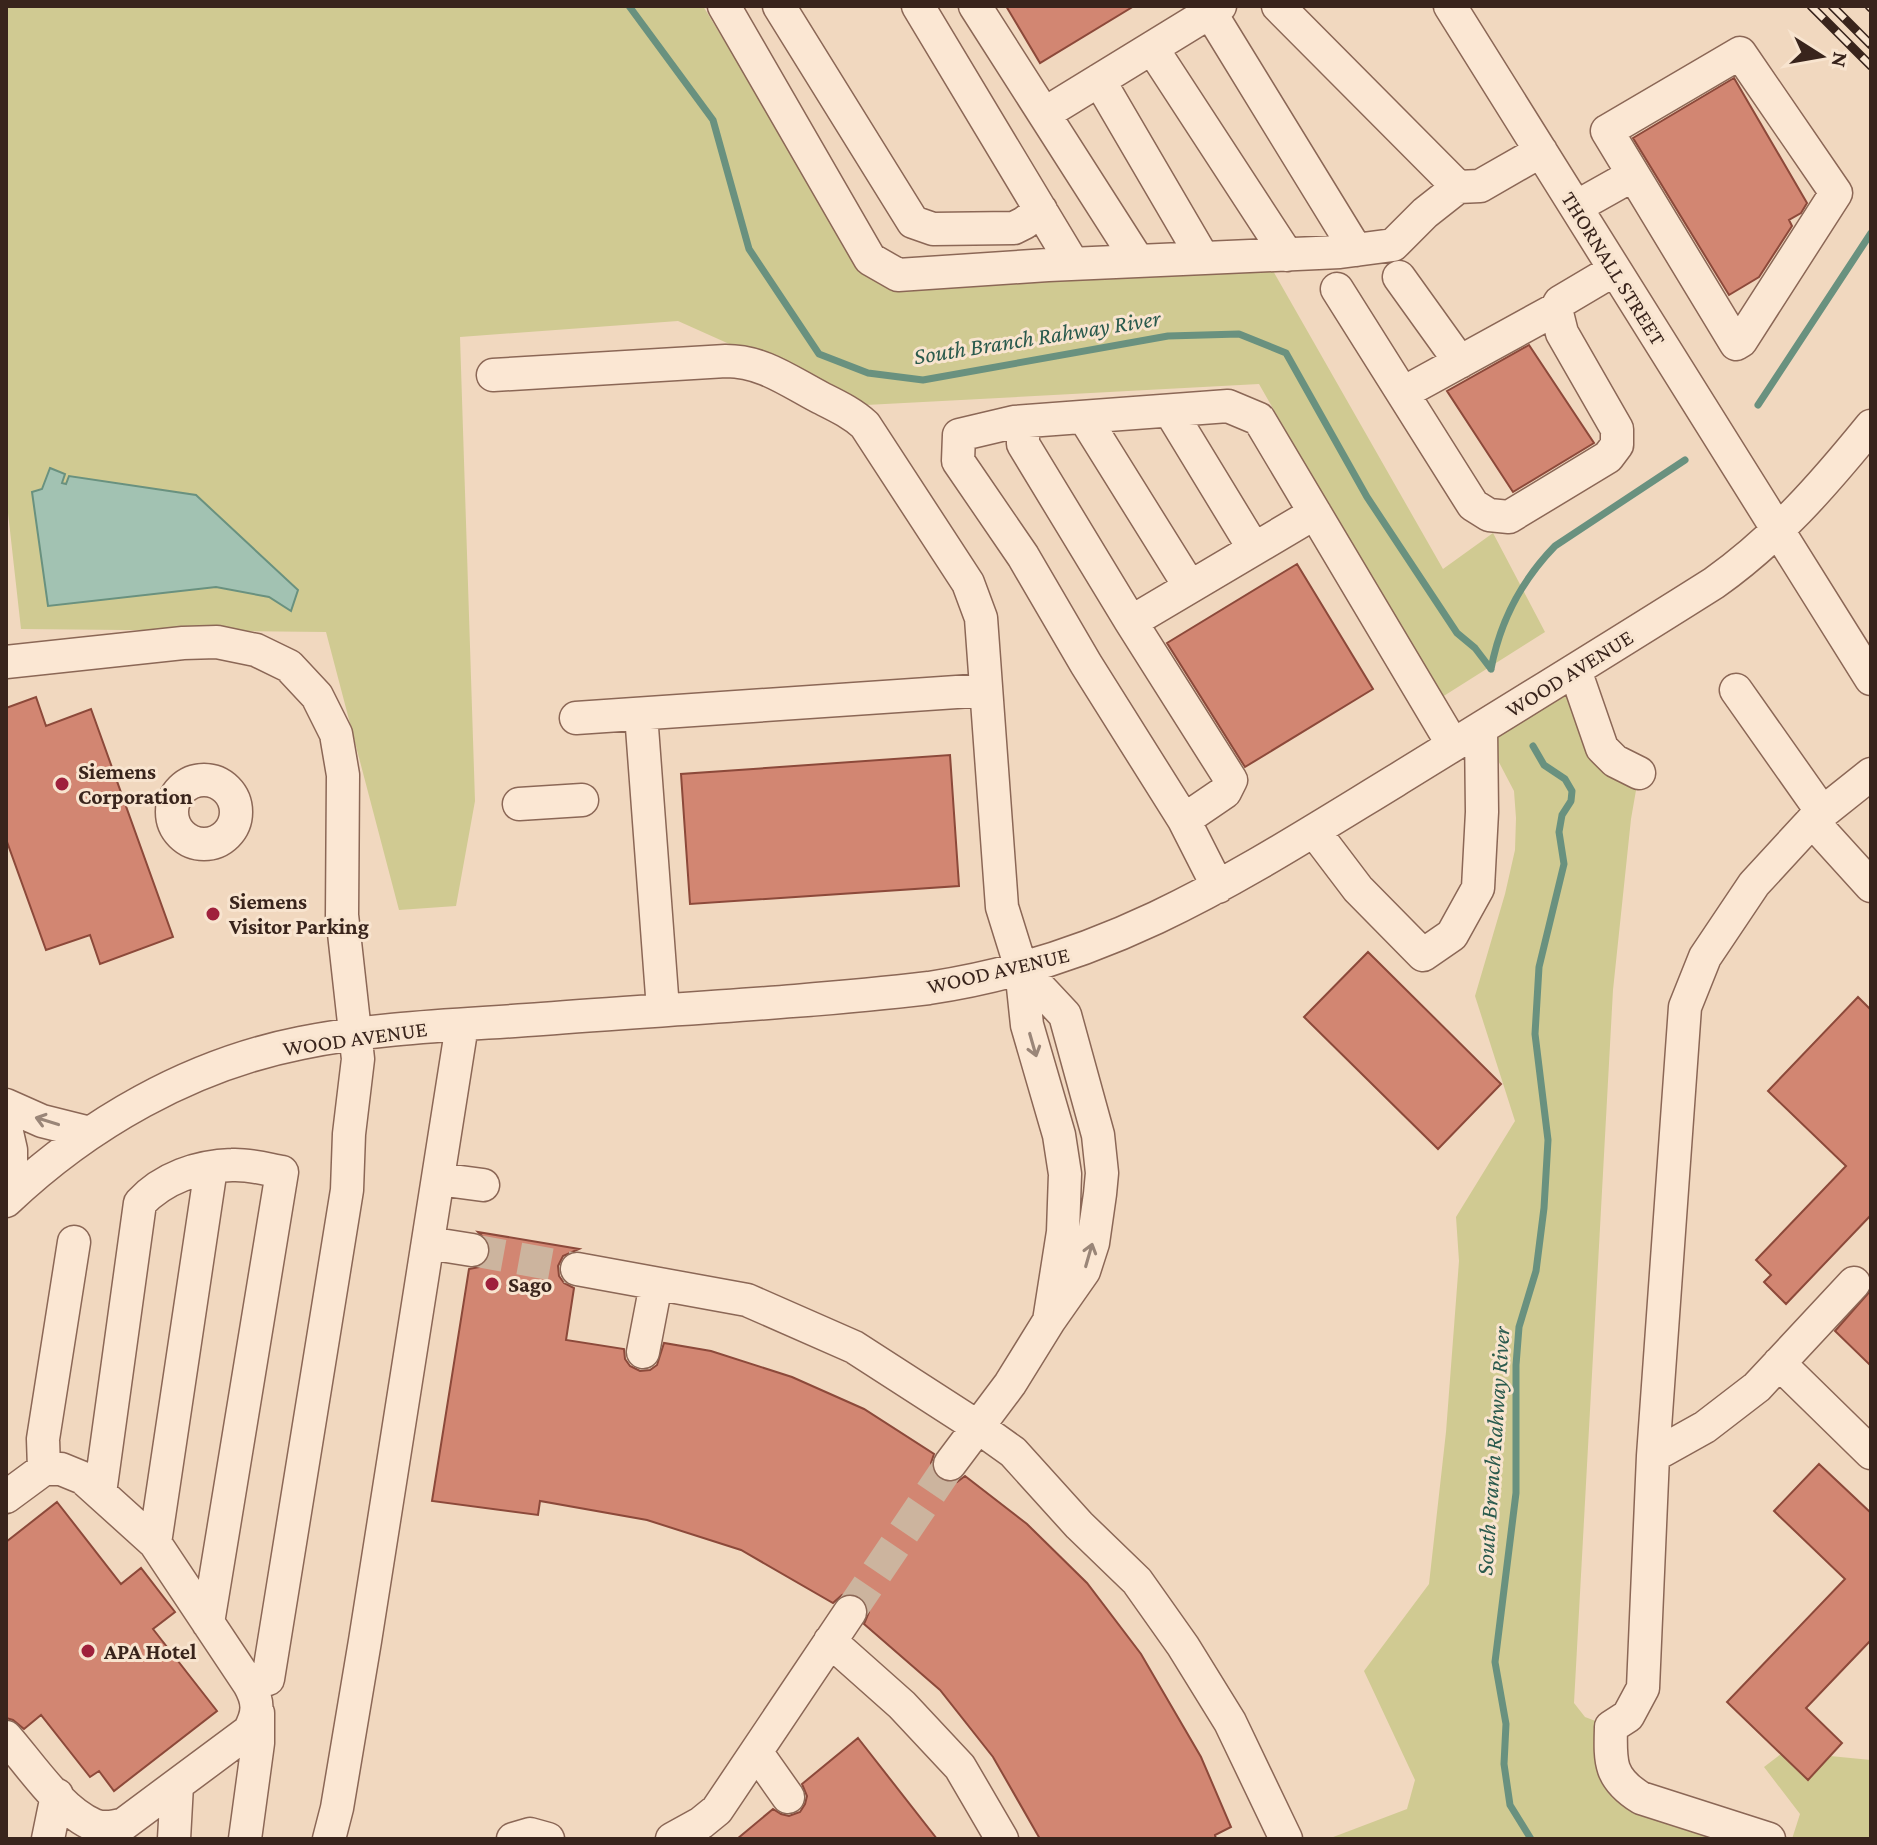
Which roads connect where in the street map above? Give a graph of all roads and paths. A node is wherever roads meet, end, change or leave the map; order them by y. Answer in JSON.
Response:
{"nodes":[{"id":1,"x":724,"y":6,"type":"edge"},
{"id":2,"x":918,"y":6,"type":"edge"},
{"id":3,"x":975,"y":6,"type":"edge"},
{"id":4,"x":1278,"y":6,"type":"edge"},
{"id":5,"x":1450,"y":6,"type":"edge"},
{"id":6,"x":782,"y":7,"type":"edge"},
{"id":7,"x":1215,"y":9,"type":"edge"},
{"id":8,"x":1152,"y":48,"type":"junction"},
{"id":9,"x":1099,"y":80,"type":"junction"},
{"id":10,"x":1044,"y":114,"type":"junction"},
{"id":11,"x":1541,"y":151,"type":"junction"},
{"id":12,"x":1633,"y":175,"type":"junction"},
{"id":13,"x":1458,"y":187,"type":"junction"},
{"id":14,"x":1576,"y":207,"type":"junction"},
{"id":15,"x":1041,"y":210,"type":"junction"},
{"id":16,"x":1356,"y":250,"type":"junction"},
{"id":17,"x":1287,"y":255,"type":"junction"},
{"id":18,"x":1203,"y":258,"type":"junction"},
{"id":19,"x":1138,"y":261,"type":"junction"},
{"id":20,"x":1073,"y":264,"type":"junction"},
{"id":21,"x":1614,"y":270,"type":"junction"},
{"id":22,"x":1399,"y":277,"type":"dead end"},
{"id":23,"x":1337,"y":289,"type":"dead end"},
{"id":24,"x":1556,"y":309,"type":"junction"},
{"id":25,"x":1460,"y":362,"type":"junction"},
{"id":26,"x":493,"y":375,"type":"dead end"},
{"id":27,"x":1403,"y":393,"type":"junction"},
{"id":28,"x":1170,"y":411,"type":"junction"},
{"id":29,"x":1084,"y":417,"type":"junction"},
{"id":30,"x":1023,"y":422,"type":"junction"},
{"id":31,"x":1871,"y":426,"type":"edge"},
{"id":32,"x":1315,"y":513,"type":"junction"},
{"id":33,"x":1779,"y":531,"type":"junction"},
{"id":34,"x":1254,"y":549,"type":"junction"},
{"id":35,"x":1190,"y":587,"type":"junction"},
{"id":36,"x":1131,"y":622,"type":"junction"},
{"id":37,"x":7,"y":654,"type":"edge"},
{"id":38,"x":1575,"y":670,"type":"junction"},
{"id":39,"x":1871,"y":679,"type":"edge"},
{"id":40,"x":986,"y":690,"type":"junction"},
{"id":41,"x":1736,"y":690,"type":"dead end"},
{"id":42,"x":641,"y":714,"type":"junction"},
{"id":43,"x":576,"y":718,"type":"dead end"},
{"id":44,"x":1481,"y":728,"type":"junction"},
{"id":45,"x":1453,"y":745,"type":"junction"},
{"id":46,"x":1639,"y":773,"type":"dead end"},
{"id":47,"x":1871,"y":774,"type":"edge"},
{"id":48,"x":582,"y":800,"type":"dead end"},
{"id":49,"x":519,"y":804,"type":"dead end"},
{"id":50,"x":1817,"y":817,"type":"junction"},
{"id":51,"x":1184,"y":820,"type":"junction"},
{"id":52,"x":1314,"y":831,"type":"junction"},
{"id":53,"x":1871,"y":886,"type":"edge"},
{"id":54,"x":1218,"y":887,"type":"junction"},
{"id":55,"x":1021,"y":968,"type":"junction"},
{"id":56,"x":663,"y":1009,"type":"junction"},
{"id":57,"x":462,"y":1025,"type":"junction"},
{"id":58,"x":357,"y":1033,"type":"junction"},
{"id":59,"x":6,"y":1105,"type":"edge"},
{"id":60,"x":1096,"y":1124,"type":"junction"},
{"id":61,"x":6,"y":1128,"type":"edge"},
{"id":62,"x":90,"y":1133,"type":"junction"},
{"id":63,"x":1059,"y":1135,"type":"junction"},
{"id":64,"x":211,"y":1168,"type":"junction"},
{"id":65,"x":438,"y":1179,"type":"junction"},
{"id":66,"x":483,"y":1185,"type":"dead end"},
{"id":67,"x":9,"y":1199,"type":"edge"},
{"id":68,"x":74,"y":1242,"type":"dead end"},
{"id":69,"x":428,"y":1243,"type":"junction"},
{"id":70,"x":472,"y":1250,"type":"tunnel mouth"},
{"id":71,"x":577,"y":1269,"type":"tunnel mouth"},
{"id":72,"x":1854,"y":1283,"type":"dead end"},
{"id":73,"x":656,"y":1284,"type":"junction"},
{"id":74,"x":1049,"y":1321,"type":"junction"},
{"id":75,"x":643,"y":1352,"type":"dead end"},
{"id":76,"x":1779,"y":1363,"type":"junction"},
{"id":77,"x":978,"y":1427,"type":"junction"},
{"id":78,"x":1871,"y":1453,"type":"edge"},
{"id":79,"x":1653,"y":1456,"type":"junction"},
{"id":80,"x":950,"y":1464,"type":"tunnel mouth"},
{"id":81,"x":44,"y":1469,"type":"junction"},
{"id":82,"x":100,"y":1493,"type":"junction"},
{"id":83,"x":6,"y":1497,"type":"edge"},
{"id":84,"x":155,"y":1543,"type":"junction"},
{"id":85,"x":850,"y":1612,"type":"tunnel mouth"},
{"id":86,"x":208,"y":1623,"type":"junction"},
{"id":87,"x":830,"y":1641,"type":"junction"},
{"id":88,"x":253,"y":1698,"type":"junction"},
{"id":89,"x":6,"y":1737,"type":"edge"},
{"id":90,"x":757,"y":1753,"type":"junction"},
{"id":91,"x":177,"y":1785,"type":"junction"},
{"id":92,"x":57,"y":1795,"type":"junction"},
{"id":93,"x":788,"y":1797,"type":"dead end"},
{"id":94,"x":108,"y":1833,"type":"edge"},
{"id":95,"x":48,"y":1839,"type":"edge"},
{"id":96,"x":174,"y":1839,"type":"edge"},
{"id":97,"x":245,"y":1839,"type":"edge"},
{"id":98,"x":329,"y":1839,"type":"edge"},
{"id":99,"x":513,"y":1839,"type":"edge"},
{"id":100,"x":548,"y":1839,"type":"edge"},
{"id":101,"x":672,"y":1839,"type":"edge"},
{"id":102,"x":1002,"y":1839,"type":"edge"},
{"id":103,"x":1286,"y":1839,"type":"edge"},
{"id":104,"x":1769,"y":1839,"type":"edge"}],
"edges":[{"from":1,"to":20,"type":"street"},
{"from":2,"to":15,"type":"street"},
{"from":3,"to":10,"type":"street"},
{"from":4,"to":13,"type":"street"},
{"from":5,"to":11,"type":"street","name":"THORNALL STREET"},
{"from":6,"to":15,"type":"street"},
{"from":7,"to":8,"type":"street"},
{"from":7,"to":16,"type":"street"},
{"from":8,"to":9,"type":"street"},
{"from":8,"to":17,"type":"street"},
{"from":9,"to":10,"type":"street"},
{"from":9,"to":18,"type":"street"},
{"from":10,"to":19,"type":"street"},
{"from":11,"to":13,"type":"street"},
{"from":11,"to":14,"type":"street","name":"THORNALL STREET"},
{"from":12,"to":12,"type":"street"},
{"from":12,"to":14,"type":"street"},
{"from":13,"to":16,"type":"street"},
{"from":14,"to":21,"type":"street","name":"THORNALL STREET"},
{"from":15,"to":20,"type":"street"},
{"from":16,"to":17,"type":"street"},
{"from":17,"to":18,"type":"street"},
{"from":18,"to":19,"type":"street"},
{"from":19,"to":20,"type":"street"},
{"from":21,"to":24,"type":"street"},
{"from":21,"to":33,"type":"street","name":"THORNALL STREET"},
{"from":22,"to":25,"type":"street"},
{"from":23,"to":27,"type":"street"},
{"from":24,"to":25,"type":"street"},
{"from":24,"to":27,"type":"street"},
{"from":25,"to":27,"type":"street"},
{"from":26,"to":40,"type":"street"},
{"from":28,"to":29,"type":"street"},
{"from":28,"to":32,"type":"street"},
{"from":28,"to":34,"type":"street"},
{"from":29,"to":30,"type":"street"},
{"from":29,"to":35,"type":"street"},
{"from":30,"to":36,"type":"street"},
{"from":30,"to":51,"type":"street"},
{"from":31,"to":33,"type":"street","name":"WOOD AVENUE"},
{"from":32,"to":34,"type":"street"},
{"from":32,"to":45,"type":"street"},
{"from":33,"to":38,"type":"street","name":"WOOD AVENUE"},
{"from":33,"to":39,"type":"street","name":"THORNALL STREET"},
{"from":34,"to":35,"type":"street"},
{"from":35,"to":36,"type":"street"},
{"from":36,"to":51,"type":"street"},
{"from":37,"to":58,"type":"street"},
{"from":38,"to":44,"type":"street","name":"WOOD AVENUE"},
{"from":38,"to":46,"type":"street"},
{"from":40,"to":42,"type":"street"},
{"from":40,"to":55,"type":"street"},
{"from":41,"to":50,"type":"street"},
{"from":42,"to":43,"type":"street"},
{"from":42,"to":56,"type":"street"},
{"from":44,"to":45,"type":"street","name":"WOOD AVENUE"},
{"from":44,"to":52,"type":"street"},
{"from":45,"to":52,"type":"street","name":"WOOD AVENUE"},
{"from":47,"to":50,"type":"street"},
{"from":48,"to":49,"type":"street"},
{"from":50,"to":53,"type":"street"},
{"from":50,"to":79,"type":"street"},
{"from":51,"to":54,"type":"street"},
{"from":52,"to":54,"type":"street","name":"WOOD AVENUE"},
{"from":54,"to":55,"type":"street","name":"WOOD AVENUE"},
{"from":55,"to":56,"type":"street","name":"WOOD AVENUE"},
{"from":55,"to":60,"type":"street"},
{"from":55,"to":63,"type":"street","one_way":true},
{"from":56,"to":57,"type":"street","name":"WOOD AVENUE"},
{"from":57,"to":58,"type":"street","name":"WOOD AVENUE"},
{"from":57,"to":65,"type":"street"},
{"from":58,"to":62,"type":"street","name":"WOOD AVENUE"},
{"from":58,"to":88,"type":"street"},
{"from":62,"to":59,"type":"street","one_way":true},
{"from":60,"to":63,"type":"street"},
{"from":74,"to":60,"type":"street","one_way":true},
{"from":61,"to":67,"type":"street"},
{"from":62,"to":67,"type":"street","name":"WOOD AVENUE"},
{"from":63,"to":74,"type":"street"},
{"from":64,"to":82,"type":"street"},
{"from":64,"to":84,"type":"street"},
{"from":64,"to":86,"type":"street"},
{"from":65,"to":66,"type":"street"},
{"from":65,"to":69,"type":"street"},
{"from":68,"to":81,"type":"street"},
{"from":69,"to":70,"type":"street"},
{"from":69,"to":98,"type":"street"},
{"from":71,"to":73,"type":"street"},
{"from":72,"to":76,"type":"street"},
{"from":73,"to":75,"type":"street"},
{"from":73,"to":77,"type":"street"},
{"from":74,"to":77,"type":"street"},
{"from":76,"to":78,"type":"street"},
{"from":76,"to":79,"type":"street"},
{"from":77,"to":80,"type":"street"},
{"from":77,"to":103,"type":"street"},
{"from":79,"to":104,"type":"street"},
{"from":81,"to":82,"type":"street"},
{"from":81,"to":83,"type":"street"},
{"from":82,"to":84,"type":"street"},
{"from":84,"to":86,"type":"street"},
{"from":85,"to":87,"type":"street"},
{"from":86,"to":88,"type":"street"},
{"from":87,"to":90,"type":"street"},
{"from":87,"to":102,"type":"street"},
{"from":88,"to":91,"type":"street"},
{"from":88,"to":97,"type":"street"},
{"from":89,"to":92,"type":"street"},
{"from":90,"to":93,"type":"street"},
{"from":90,"to":101,"type":"street"},
{"from":91,"to":94,"type":"street"},
{"from":91,"to":96,"type":"street"},
{"from":92,"to":94,"type":"street"},
{"from":92,"to":95,"type":"street"},
{"from":99,"to":100,"type":"street"}]}
